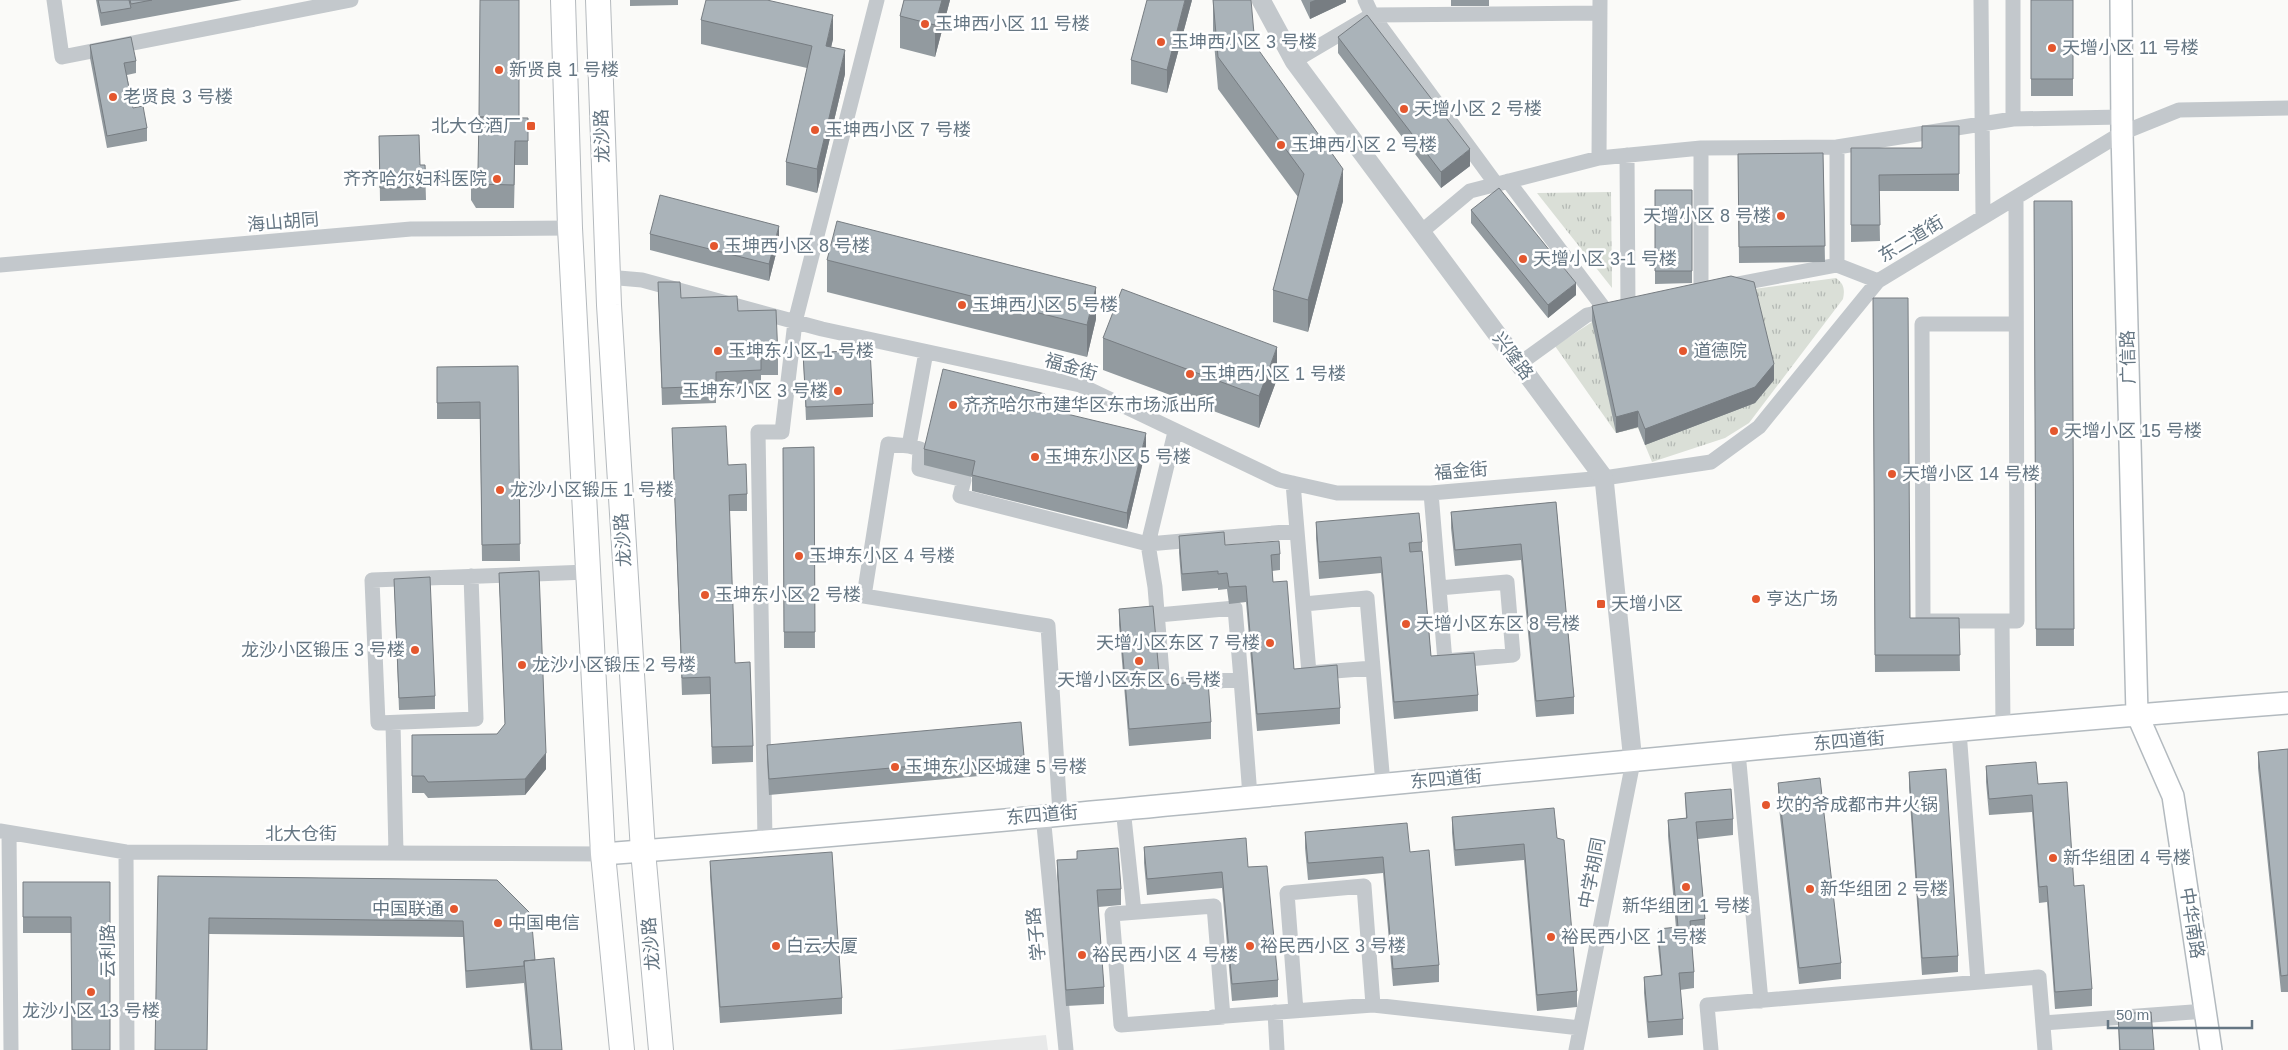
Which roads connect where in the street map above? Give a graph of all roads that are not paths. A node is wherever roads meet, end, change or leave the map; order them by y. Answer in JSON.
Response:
{"nodes":[{"id":1,"x":54,"y":0,"type":"edge"},
{"id":2,"x":351,"y":0,"type":"edge"},
{"id":3,"x":563,"y":0,"type":"edge"},
{"id":4,"x":598,"y":0,"type":"edge"},
{"id":5,"x":878,"y":0,"type":"edge"},
{"id":6,"x":1261,"y":0,"type":"edge"},
{"id":7,"x":1365,"y":0,"type":"edge"},
{"id":8,"x":1981,"y":0,"type":"edge"},
{"id":9,"x":2013,"y":0,"type":"edge"},
{"id":10,"x":2121,"y":0,"type":"edge"},
{"id":11,"x":291,"y":6,"type":"edge"},
{"id":12,"x":1600,"y":6,"type":"edge"},
{"id":13,"x":1439,"y":7,"type":"edge"},
{"id":14,"x":1500,"y":7,"type":"edge"},
{"id":15,"x":1372,"y":15,"type":"junction"},
{"id":16,"x":1294,"y":61,"type":"junction"},
{"id":17,"x":2288,"y":108,"type":"edge"},
{"id":18,"x":2013,"y":119,"type":"junction"},
{"id":19,"x":1982,"y":125,"type":"junction"},
{"id":20,"x":2122,"y":125,"type":"junction"},
{"id":21,"x":1837,"y":147,"type":"junction"},
{"id":22,"x":1701,"y":148,"type":"junction"},
{"id":23,"x":1627,"y":155,"type":"junction"},
{"id":24,"x":1599,"y":158,"type":"junction"},
{"id":25,"x":1502,"y":183,"type":"junction"},
{"id":26,"x":2016,"y":198,"type":"junction"},
{"id":27,"x":1983,"y":218,"type":"junction"},
{"id":28,"x":570,"y":228,"type":"junction"},
{"id":29,"x":1421,"y":232,"type":"junction"},
{"id":30,"x":0,"y":265,"type":"edge"},
{"id":31,"x":1838,"y":265,"type":"junction"},
{"id":32,"x":607,"y":277,"type":"junction"},
{"id":33,"x":1878,"y":281,"type":"junction"},
{"id":34,"x":1701,"y":291,"type":"junction"},
{"id":35,"x":1683,"y":295,"type":"edge"},
{"id":36,"x":1646,"y":303,"type":"edge"},
{"id":37,"x":1628,"y":307,"type":"junction"},
{"id":38,"x":1606,"y":311,"type":"junction"},
{"id":39,"x":795,"y":322,"type":"junction"},
{"id":40,"x":2016,"y":324,"type":"junction"},
{"id":41,"x":926,"y":352,"type":"junction"},
{"id":42,"x":1519,"y":364,"type":"junction"},
{"id":43,"x":1175,"y":432,"type":"junction"},
{"id":44,"x":909,"y":446,"type":"junction"},
{"id":45,"x":1604,"y":478,"type":"junction"},
{"id":46,"x":1293,"y":484,"type":"junction"},
{"id":47,"x":1431,"y":493,"type":"junction"},
{"id":48,"x":1297,"y":531,"type":"junction"},
{"id":49,"x":1148,"y":544,"type":"junction"},
{"id":50,"x":588,"y":572,"type":"junction"},
{"id":51,"x":471,"y":576,"type":"junction"},
{"id":52,"x":1439,"y":588,"type":"junction"},
{"id":53,"x":1304,"y":604,"type":"junction"},
{"id":54,"x":1158,"y":615,"type":"junction"},
{"id":55,"x":2002,"y":621,"type":"junction"},
{"id":56,"x":1373,"y":668,"type":"junction"},
{"id":57,"x":1241,"y":679,"type":"junction"},
{"id":58,"x":2288,"y":703,"type":"edge"},
{"id":59,"x":2137,"y":714,"type":"junction"},
{"id":60,"x":393,"y":723,"type":"junction"},
{"id":61,"x":2003,"y":727,"type":"junction"},
{"id":62,"x":1959,"y":731,"type":"junction"},
{"id":63,"x":1738,"y":752,"type":"junction"},
{"id":64,"x":1633,"y":762,"type":"junction"},
{"id":65,"x":1383,"y":784,"type":"junction"},
{"id":66,"x":1250,"y":796,"type":"junction"},
{"id":67,"x":1123,"y":808,"type":"junction"},
{"id":68,"x":1052,"y":814,"type":"junction"},
{"id":69,"x":4,"y":832,"type":"edge"},
{"id":70,"x":765,"y":840,"type":"junction"},
{"id":71,"x":643,"y":851,"type":"junction"},
{"id":72,"x":126,"y":852,"type":"junction"},
{"id":73,"x":396,"y":853,"type":"junction"},
{"id":74,"x":603,"y":854,"type":"junction"},
{"id":75,"x":1134,"y":912,"type":"junction"},
{"id":76,"x":5,"y":943,"type":"edge"},
{"id":77,"x":1978,"y":982,"type":"junction"},
{"id":78,"x":1761,"y":1000,"type":"junction"},
{"id":79,"x":1374,"y":1005,"type":"junction"},
{"id":80,"x":1296,"y":1011,"type":"junction"},
{"id":81,"x":2206,"y":1011,"type":"junction"},
{"id":82,"x":1275,"y":1012,"type":"junction"},
{"id":83,"x":1213,"y":1017,"type":"junction"},
{"id":84,"x":2043,"y":1023,"type":"junction"},
{"id":85,"x":1580,"y":1028,"type":"junction"},
{"id":86,"x":11,"y":1050,"type":"edge"},
{"id":87,"x":127,"y":1050,"type":"edge"},
{"id":88,"x":622,"y":1050,"type":"edge"},
{"id":89,"x":661,"y":1050,"type":"edge"},
{"id":90,"x":1066,"y":1050,"type":"edge"},
{"id":91,"x":1276,"y":1050,"type":"edge"},
{"id":92,"x":1576,"y":1050,"type":"edge"},
{"id":93,"x":1707,"y":1050,"type":"edge"},
{"id":94,"x":1711,"y":1050,"type":"edge"},
{"id":95,"x":2045,"y":1050,"type":"edge"},
{"id":96,"x":2212,"y":1050,"type":"edge"}],
"edges":[{"from":1,"to":11,"type":"street"},
{"from":2,"to":11,"type":"street"},
{"from":3,"to":28,"type":"main road","name":"龙沙路"},
{"from":4,"to":32,"type":"main road","name":"龙沙路"},
{"from":5,"to":39,"type":"street"},
{"from":6,"to":16,"type":"street","name":"兴隆路"},
{"from":7,"to":15,"type":"street"},
{"from":8,"to":19,"type":"street"},
{"from":9,"to":18,"type":"street"},
{"from":10,"to":20,"type":"main road","name":"广信路"},
{"from":12,"to":14,"type":"street"},
{"from":12,"to":24,"type":"street"},
{"from":13,"to":14,"type":"street"},
{"from":13,"to":15,"type":"street"},
{"from":15,"to":16,"type":"street"},
{"from":15,"to":25,"type":"street"},
{"from":16,"to":29,"type":"street","name":"兴隆路"},
{"from":17,"to":20,"type":"street","name":"东二道街"},
{"from":18,"to":19,"type":"street"},
{"from":18,"to":20,"type":"street"},
{"from":19,"to":21,"type":"street"},
{"from":19,"to":27,"type":"street"},
{"from":20,"to":26,"type":"street","name":"东二道街"},
{"from":20,"to":59,"type":"main road","name":"广信路"},
{"from":21,"to":22,"type":"street"},
{"from":21,"to":31,"type":"street"},
{"from":22,"to":23,"type":"street"},
{"from":22,"to":34,"type":"street"},
{"from":23,"to":24,"type":"street"},
{"from":23,"to":37,"type":"street"},
{"from":24,"to":25,"type":"street"},
{"from":25,"to":29,"type":"street"},
{"from":25,"to":38,"type":"street"},
{"from":26,"to":27,"type":"street","name":"东二道街"},
{"from":26,"to":40,"type":"street"},
{"from":27,"to":33,"type":"street","name":"东二道街"},
{"from":28,"to":30,"type":"street","name":"海山胡同"},
{"from":28,"to":50,"type":"main road","name":"龙沙路"},
{"from":29,"to":42,"type":"street","name":"兴隆路"},
{"from":31,"to":33,"type":"street"},
{"from":31,"to":34,"type":"street"},
{"from":32,"to":39,"type":"street","name":"福金街"},
{"from":32,"to":71,"type":"main road","name":"龙沙路"},
{"from":33,"to":45,"type":"street","name":"东二道街"},
{"from":34,"to":35,"type":"street"},
{"from":36,"to":37,"type":"street"},
{"from":37,"to":38,"type":"street"},
{"from":38,"to":42,"type":"street"},
{"from":39,"to":41,"type":"street","name":"福金街"},
{"from":39,"to":70,"type":"street"},
{"from":40,"to":55,"type":"street"},
{"from":40,"to":55,"type":"street"},
{"from":41,"to":43,"type":"street","name":"福金街"},
{"from":41,"to":44,"type":"street"},
{"from":42,"to":45,"type":"street","name":"兴隆路"},
{"from":43,"to":46,"type":"street","name":"福金街"},
{"from":43,"to":49,"type":"street"},
{"from":44,"to":49,"type":"street"},
{"from":44,"to":68,"type":"street","name":"学子路"},
{"from":45,"to":47,"type":"street","name":"福金街"},
{"from":45,"to":64,"type":"street"},
{"from":46,"to":47,"type":"street","name":"福金街"},
{"from":46,"to":48,"type":"street"},
{"from":47,"to":52,"type":"street"},
{"from":48,"to":49,"type":"street"},
{"from":48,"to":53,"type":"street"},
{"from":49,"to":54,"type":"street"},
{"from":50,"to":51,"type":"street"},
{"from":50,"to":74,"type":"main road","name":"龙沙路"},
{"from":51,"to":60,"type":"street"},
{"from":51,"to":60,"type":"street"},
{"from":52,"to":52,"type":"street"},
{"from":53,"to":56,"type":"street"},
{"from":53,"to":56,"type":"street"},
{"from":54,"to":57,"type":"street"},
{"from":54,"to":57,"type":"street"},
{"from":55,"to":61,"type":"street"},
{"from":56,"to":65,"type":"street"},
{"from":57,"to":66,"type":"street"},
{"from":58,"to":59,"type":"main road","name":"东四道街"},
{"from":59,"to":61,"type":"main road","name":"东四道街"},
{"from":59,"to":81,"type":"main road","name":"中华南路"},
{"from":60,"to":73,"type":"street"},
{"from":61,"to":62,"type":"main road","name":"东四道街"},
{"from":62,"to":63,"type":"main road","name":"东四道街"},
{"from":62,"to":77,"type":"street"},
{"from":63,"to":64,"type":"main road","name":"东四道街"},
{"from":63,"to":78,"type":"street"},
{"from":64,"to":65,"type":"main road","name":"东四道街"},
{"from":64,"to":85,"type":"street","name":"中学胡同"},
{"from":65,"to":66,"type":"main road","name":"东四道街"},
{"from":66,"to":67,"type":"main road","name":"东四道街"},
{"from":67,"to":68,"type":"main road","name":"东四道街"},
{"from":67,"to":75,"type":"street"},
{"from":68,"to":70,"type":"main road","name":"东四道街"},
{"from":68,"to":90,"type":"street","name":"学子路"},
{"from":69,"to":72,"type":"street","name":"北大仓街"},
{"from":69,"to":76,"type":"street"},
{"from":70,"to":71,"type":"main road","name":"东四道街"},
{"from":71,"to":74,"type":"main road","name":"东四道街"},
{"from":71,"to":89,"type":"main road","name":"龙沙路"},
{"from":72,"to":73,"type":"street","name":"北大仓街"},
{"from":72,"to":87,"type":"street","name":"云利路"},
{"from":73,"to":74,"type":"street","name":"北大仓街"},
{"from":74,"to":88,"type":"main road","name":"龙沙路"},
{"from":75,"to":83,"type":"street"},
{"from":75,"to":83,"type":"street"},
{"from":76,"to":86,"type":"street"},
{"from":77,"to":78,"type":"street"},
{"from":77,"to":84,"type":"street"},
{"from":78,"to":94,"type":"street"},
{"from":79,"to":80,"type":"street"},
{"from":79,"to":80,"type":"street"},
{"from":79,"to":85,"type":"street"},
{"from":80,"to":82,"type":"street"},
{"from":81,"to":84,"type":"street"},
{"from":81,"to":96,"type":"main road","name":"中华南路"},
{"from":82,"to":83,"type":"street"},
{"from":82,"to":91,"type":"street"},
{"from":84,"to":95,"type":"street"},
{"from":85,"to":92,"type":"street","name":"中学胡同"},
{"from":93,"to":94,"type":"street"}]}
